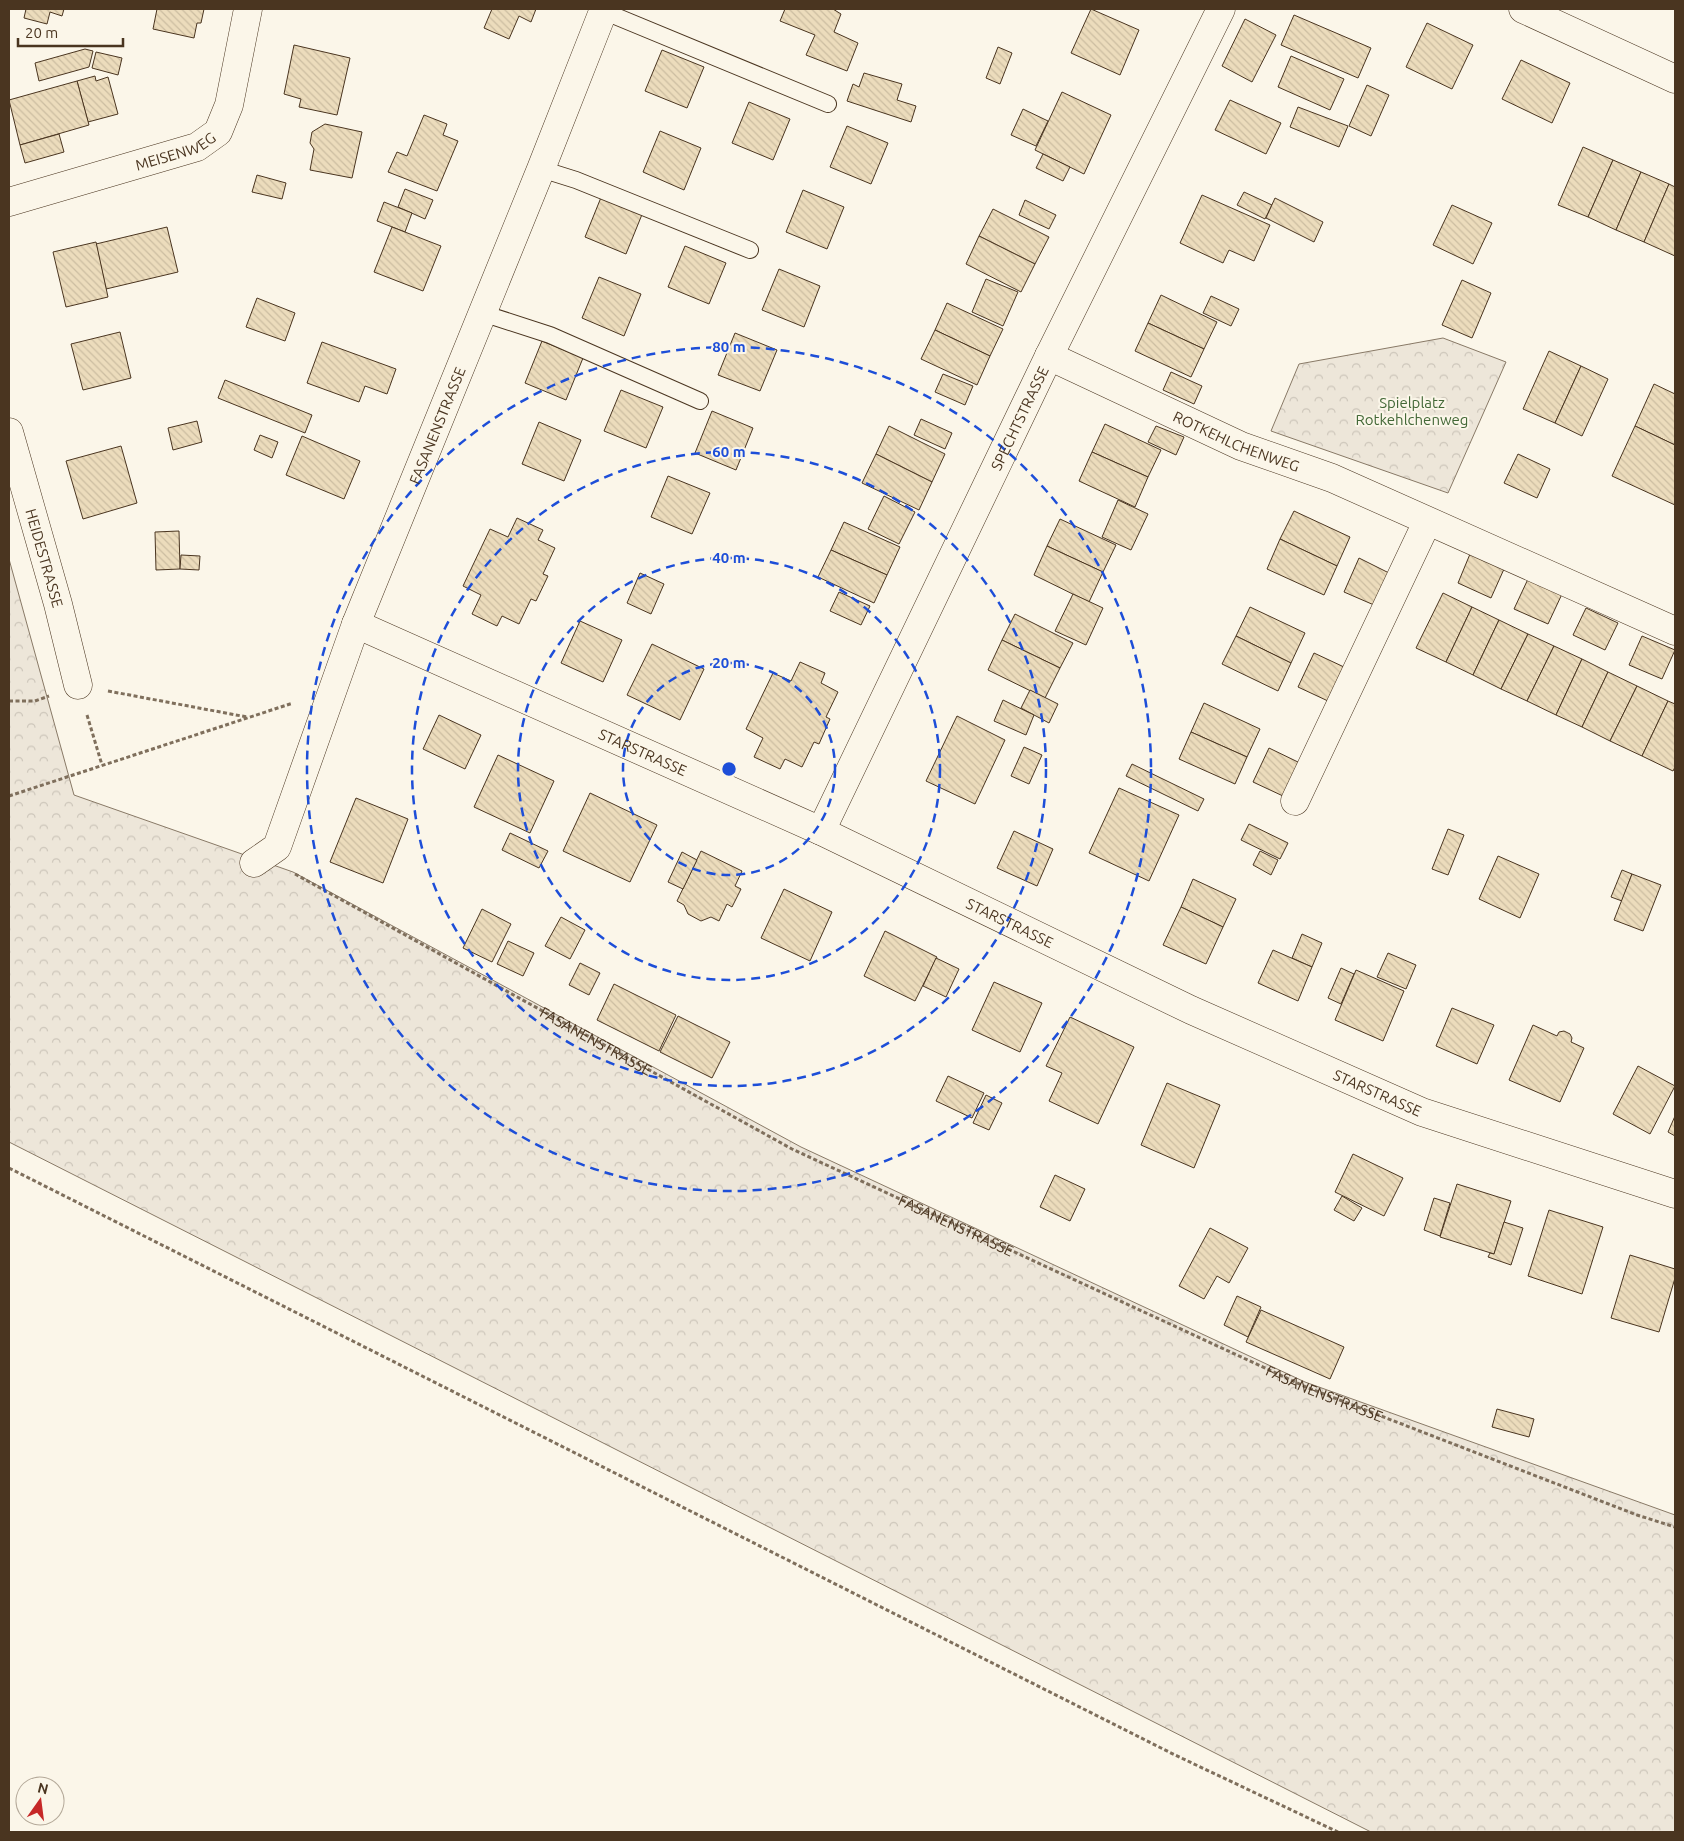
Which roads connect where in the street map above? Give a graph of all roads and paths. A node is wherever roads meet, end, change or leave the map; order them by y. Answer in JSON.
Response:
{"nodes":[{"id":1,"x":248,"y":9,"type":"edge"},
{"id":2,"x":1221,"y":9,"type":"edge"},
{"id":3,"x":1523,"y":9,"type":"edge"},
{"id":4,"x":603,"y":10,"type":"edge"},
{"id":5,"x":1675,"y":79,"type":"edge"},
{"id":6,"x":828,"y":104,"type":"dead end"},
{"id":7,"x":541,"y":169,"type":"junction"},
{"id":8,"x":9,"y":202,"type":"edge"},
{"id":9,"x":750,"y":250,"type":"dead end"},
{"id":10,"x":482,"y":313,"type":"junction"},
{"id":11,"x":1049,"y":356,"type":"junction"},
{"id":12,"x":700,"y":401,"type":"dead end"},
{"id":13,"x":9,"y":432,"type":"edge"},
{"id":14,"x":1427,"y":522,"type":"junction"},
{"id":15,"x":356,"y":624,"type":"junction"},
{"id":16,"x":1675,"y":631,"type":"edge"},
{"id":17,"x":78,"y":686,"type":"junction"},
{"id":18,"x":331,"y":692,"type":"junction"},
{"id":19,"x":9,"y":701,"type":"edge"},
{"id":20,"x":248,"y":718,"type":"junction"},
{"id":21,"x":102,"y":765,"type":"junction"},
{"id":22,"x":9,"y":796,"type":"edge"},
{"id":23,"x":1295,"y":801,"type":"dead end"},
{"id":24,"x":821,"y":831,"type":"junction"},
{"id":25,"x":277,"y":846,"type":"junction"},
{"id":26,"x":254,"y":863,"type":"dead end"},
{"id":27,"x":9,"y":1168,"type":"edge"},
{"id":28,"x":1675,"y":1194,"type":"edge"},
{"id":29,"x":1675,"y":1527,"type":"edge"},
{"id":30,"x":1338,"y":1832,"type":"edge"}],
"edges":[{"from":1,"to":8,"type":"street","name":"MEISENWEG"},
{"from":2,"to":11,"type":"street","name":"SPECHTSTRASSE"},
{"from":3,"to":5,"type":"street"},
{"from":4,"to":6,"type":"lane"},
{"from":4,"to":7,"type":"street","name":"FASANENSTRASSE"},
{"from":7,"to":9,"type":"lane"},
{"from":7,"to":10,"type":"street","name":"FASANENSTRASSE"},
{"from":10,"to":12,"type":"lane"},
{"from":10,"to":15,"type":"street","name":"FASANENSTRASSE"},
{"from":11,"to":14,"type":"street","name":"ROTKEHLCHENWEG"},
{"from":11,"to":24,"type":"street","name":"SPECHTSTRASSE"},
{"from":13,"to":17,"type":"street","name":"HEIDESTRASSE"},
{"from":14,"to":16,"type":"street","name":"ROTKEHLCHENWEG"},
{"from":14,"to":23,"type":"street"},
{"from":15,"to":18,"type":"street","name":"FASANENSTRASSE"},
{"from":15,"to":24,"type":"street","name":"STARSTRASSE"},
{"from":17,"to":19,"type":"path"},
{"from":17,"to":20,"type":"path"},
{"from":17,"to":21,"type":"path"},
{"from":18,"to":20,"type":"path"},
{"from":18,"to":25,"type":"street","name":"FASANENSTRASSE"},
{"from":20,"to":21,"type":"path"},
{"from":21,"to":22,"type":"path"},
{"from":24,"to":28,"type":"street","name":"STARSTRASSE"},
{"from":25,"to":26,"type":"street"},
{"from":25,"to":29,"type":"path","name":"FASANENSTRASSE"},
{"from":27,"to":30,"type":"path"}]}
